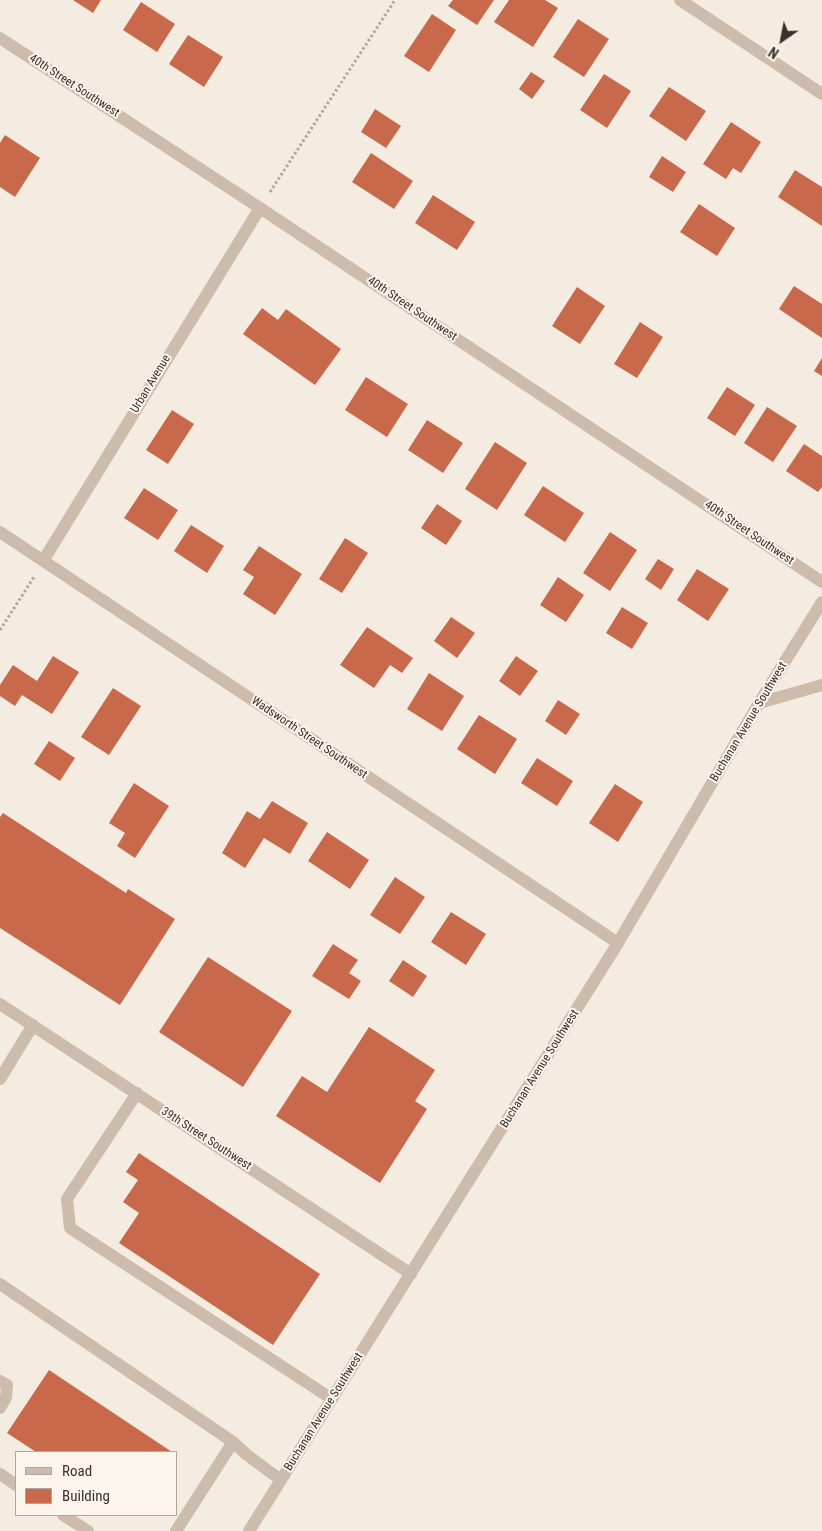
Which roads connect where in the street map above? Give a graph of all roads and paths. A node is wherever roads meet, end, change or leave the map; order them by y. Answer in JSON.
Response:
{"nodes":[{"id":1,"x":395,"y":0,"type":"edge"},
{"id":2,"x":680,"y":0,"type":"edge"},
{"id":3,"x":0,"y":38,"type":"edge"},
{"id":4,"x":822,"y":94,"type":"edge"},
{"id":5,"x":260,"y":208,"type":"junction"},
{"id":6,"x":0,"y":532,"type":"edge"},
{"id":7,"x":43,"y":561,"type":"junction"},
{"id":8,"x":822,"y":582,"type":"edge"},
{"id":9,"x":822,"y":602,"type":"edge"},
{"id":10,"x":0,"y":630,"type":"edge"},
{"id":11,"x":822,"y":685,"type":"edge"},
{"id":12,"x":759,"y":703,"type":"junction"},
{"id":13,"x":618,"y":943,"type":"junction"},
{"id":14,"x":0,"y":1004,"type":"edge"},
{"id":15,"x":33,"y":1025,"type":"junction"},
{"id":16,"x":0,"y":1079,"type":"edge"},
{"id":17,"x":137,"y":1094,"type":"junction"},
{"id":18,"x":411,"y":1274,"type":"junction"},
{"id":19,"x":0,"y":1284,"type":"edge"},
{"id":20,"x":0,"y":1381,"type":"edge"},
{"id":21,"x":332,"y":1399,"type":"junction"},
{"id":22,"x":0,"y":1408,"type":"edge"},
{"id":23,"x":233,"y":1442,"type":"junction"},
{"id":24,"x":0,"y":1474,"type":"edge"},
{"id":25,"x":282,"y":1480,"type":"junction"},
{"id":26,"x":15,"y":1484,"type":"edge"},
{"id":27,"x":65,"y":1516,"type":"edge"},
{"id":28,"x":88,"y":1531,"type":"edge"},
{"id":29,"x":176,"y":1531,"type":"edge"},
{"id":30,"x":250,"y":1531,"type":"edge"}],
"edges":[{"from":1,"to":5,"type":"path"},
{"from":2,"to":4,"type":"street"},
{"from":3,"to":5,"type":"street","name":"40th Street Southwest"},
{"from":5,"to":7,"type":"street","name":"Urban Avenue"},
{"from":5,"to":8,"type":"street","name":"40th Street Southwest"},
{"from":6,"to":7,"type":"street","name":"Wadsworth Street Southwest"},
{"from":7,"to":10,"type":"path"},
{"from":7,"to":13,"type":"street","name":"Wadsworth Street Southwest"},
{"from":9,"to":12,"type":"street","name":"Buchanan Avenue Southwest"},
{"from":11,"to":12,"type":"street"},
{"from":12,"to":13,"type":"street","name":"Buchanan Avenue Southwest"},
{"from":13,"to":18,"type":"street","name":"Buchanan Avenue Southwest"},
{"from":14,"to":15,"type":"street","name":"39th Street Southwest"},
{"from":15,"to":16,"type":"street"},
{"from":15,"to":17,"type":"street","name":"39th Street Southwest"},
{"from":17,"to":18,"type":"street","name":"39th Street Southwest"},
{"from":17,"to":21,"type":"street"},
{"from":18,"to":21,"type":"street","name":"Buchanan Avenue Southwest"},
{"from":19,"to":23,"type":"street"},
{"from":20,"to":22,"type":"street"},
{"from":21,"to":25,"type":"street","name":"Buchanan Avenue Southwest"},
{"from":23,"to":25,"type":"street"},
{"from":23,"to":29,"type":"street"},
{"from":24,"to":26,"type":"street"},
{"from":25,"to":30,"type":"street","name":"Buchanan Avenue Southwest"},
{"from":27,"to":28,"type":"street"}]}
